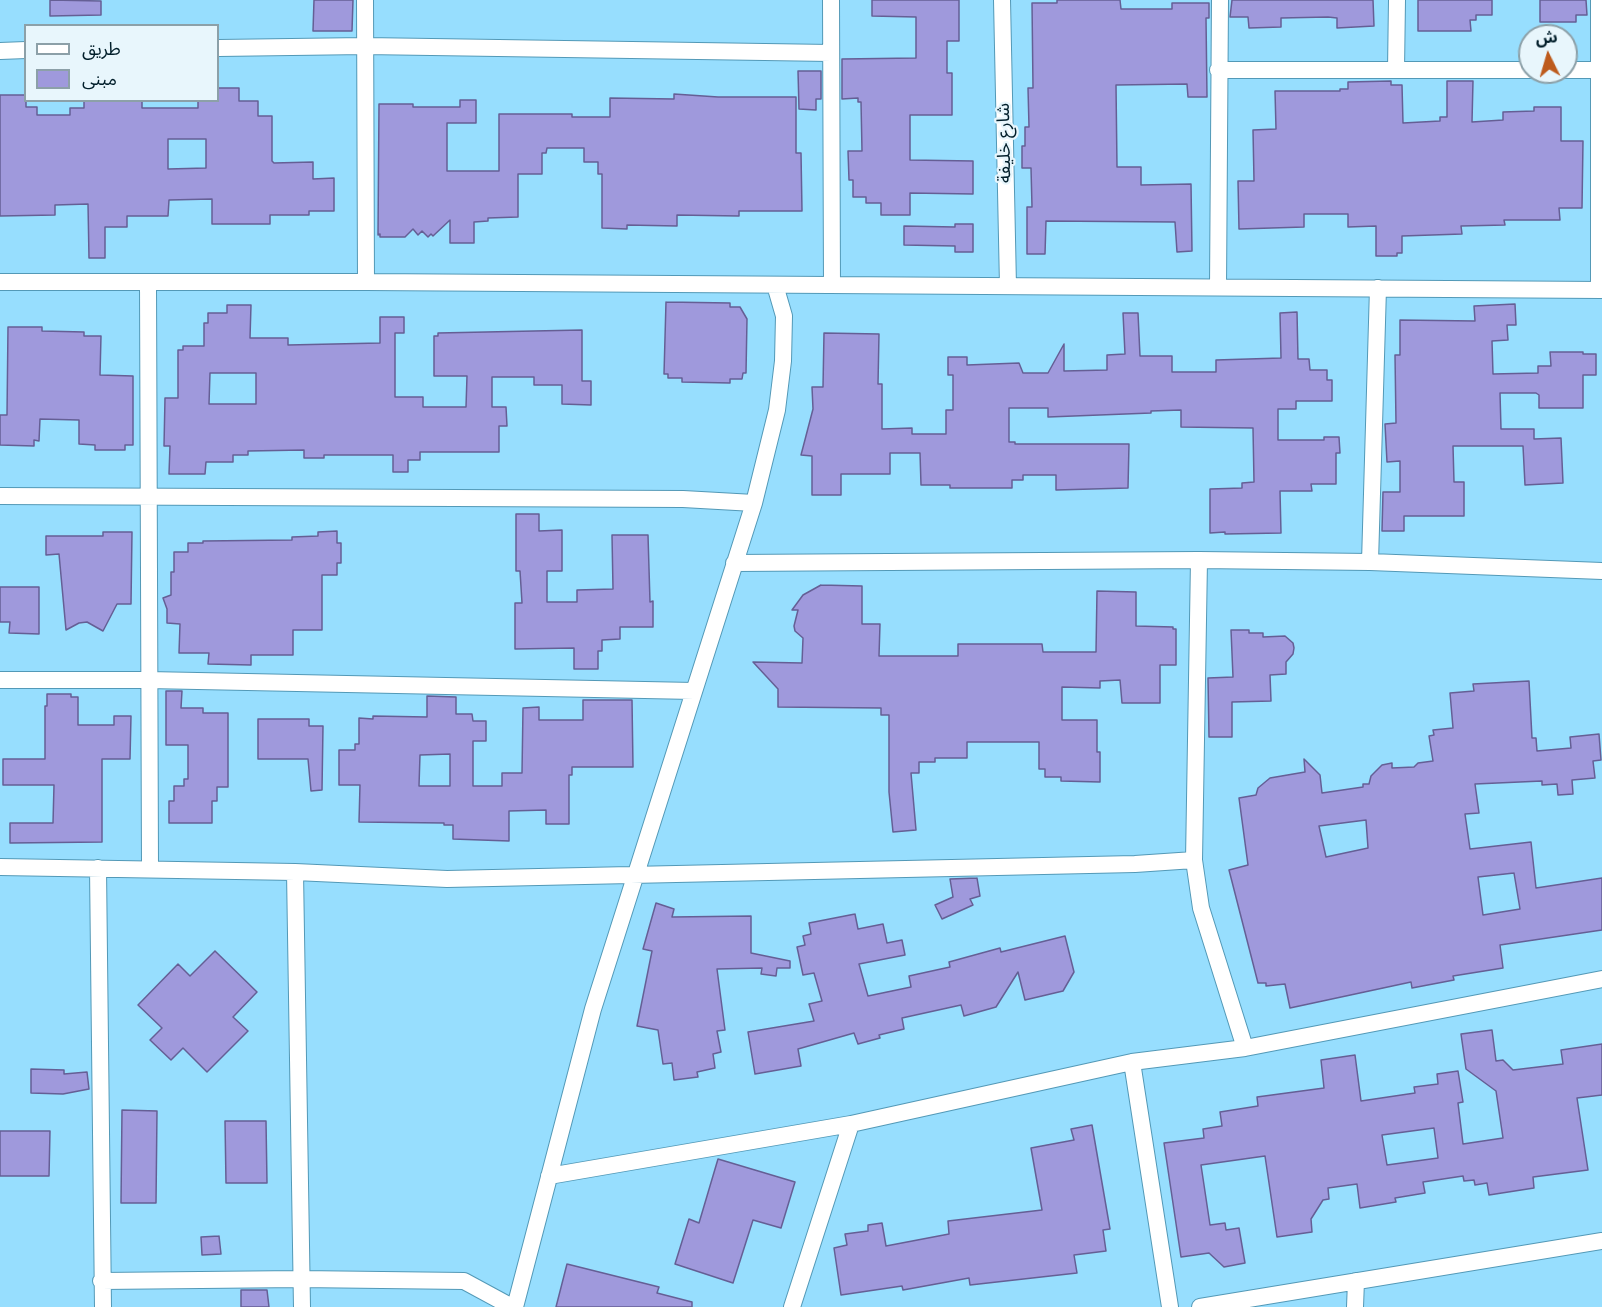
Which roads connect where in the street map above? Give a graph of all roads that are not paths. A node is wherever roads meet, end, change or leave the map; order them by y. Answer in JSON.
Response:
{"nodes":[{"id":1,"x":365,"y":0,"type":"edge"},
{"id":2,"x":831,"y":0,"type":"edge"},
{"id":3,"x":1002,"y":0,"type":"edge"},
{"id":4,"x":1220,"y":0,"type":"edge"},
{"id":5,"x":1397,"y":0,"type":"edge"},
{"id":6,"x":1599,"y":0,"type":"edge"},
{"id":7,"x":365,"y":46,"type":"junction"},
{"id":8,"x":219,"y":48,"type":"edge"},
{"id":9,"x":0,"y":51,"type":"edge"},
{"id":10,"x":24,"y":51,"type":"edge"},
{"id":11,"x":831,"y":53,"type":"junction"},
{"id":12,"x":1218,"y":70,"type":"junction"},
{"id":13,"x":1396,"y":70,"type":"junction"},
{"id":14,"x":1518,"y":70,"type":"edge"},
{"id":15,"x":1578,"y":70,"type":"edge"},
{"id":16,"x":1600,"y":70,"type":"junction"},
{"id":17,"x":0,"y":282,"type":"edge"},
{"id":18,"x":366,"y":282,"type":"junction"},
{"id":19,"x":148,"y":283,"type":"junction"},
{"id":20,"x":775,"y":285,"type":"junction"},
{"id":21,"x":832,"y":285,"type":"junction"},
{"id":22,"x":1008,"y":286,"type":"junction"},
{"id":23,"x":1218,"y":287,"type":"junction"},
{"id":24,"x":1378,"y":288,"type":"junction"},
{"id":25,"x":1601,"y":290,"type":"edge"},
{"id":26,"x":0,"y":496,"type":"edge"},
{"id":27,"x":147,"y":498,"type":"junction"},
{"id":28,"x":754,"y":503,"type":"junction"},
{"id":29,"x":1199,"y":560,"type":"junction"},
{"id":30,"x":1370,"y":562,"type":"junction"},
{"id":31,"x":734,"y":563,"type":"junction"},
{"id":32,"x":1602,"y":571,"type":"edge"},
{"id":33,"x":0,"y":680,"type":"edge"},
{"id":34,"x":148,"y":680,"type":"junction"},
{"id":35,"x":694,"y":691,"type":"junction"},
{"id":36,"x":1194,"y":860,"type":"junction"},
{"id":37,"x":0,"y":867,"type":"edge"},
{"id":38,"x":98,"y":868,"type":"junction"},
{"id":39,"x":150,"y":868,"type":"junction"},
{"id":40,"x":295,"y":872,"type":"junction"},
{"id":41,"x":636,"y":874,"type":"junction"},
{"id":42,"x":1602,"y":979,"type":"edge"},
{"id":43,"x":1245,"y":1048,"type":"junction"},
{"id":44,"x":1132,"y":1062,"type":"junction"},
{"id":45,"x":850,"y":1124,"type":"junction"},
{"id":46,"x":549,"y":1176,"type":"junction"},
{"id":47,"x":1602,"y":1241,"type":"edge"},
{"id":48,"x":300,"y":1279,"type":"junction"},
{"id":49,"x":101,"y":1281,"type":"junction"},
{"id":50,"x":1356,"y":1281,"type":"junction"},
{"id":51,"x":103,"y":1307,"type":"edge"},
{"id":52,"x":302,"y":1307,"type":"edge"},
{"id":53,"x":514,"y":1307,"type":"edge"},
{"id":54,"x":792,"y":1307,"type":"edge"},
{"id":55,"x":1170,"y":1307,"type":"edge"},
{"id":56,"x":1200,"y":1307,"type":"edge"},
{"id":57,"x":1355,"y":1307,"type":"edge"}],
"edges":[{"from":1,"to":7,"type":"street"},
{"from":2,"to":11,"type":"street"},
{"from":3,"to":22,"type":"street","name":"شارع خليفة"},
{"from":4,"to":12,"type":"street"},
{"from":5,"to":13,"type":"street"},
{"from":6,"to":16,"type":"street"},
{"from":7,"to":8,"type":"street"},
{"from":7,"to":11,"type":"street"},
{"from":7,"to":18,"type":"street"},
{"from":9,"to":10,"type":"street"},
{"from":11,"to":21,"type":"street"},
{"from":12,"to":13,"type":"street"},
{"from":12,"to":23,"type":"street"},
{"from":13,"to":14,"type":"street"},
{"from":15,"to":16,"type":"street"},
{"from":16,"to":25,"type":"street"},
{"from":17,"to":19,"type":"street"},
{"from":18,"to":19,"type":"street"},
{"from":18,"to":20,"type":"street"},
{"from":19,"to":27,"type":"street"},
{"from":20,"to":21,"type":"street"},
{"from":20,"to":28,"type":"street"},
{"from":21,"to":22,"type":"street"},
{"from":22,"to":23,"type":"street"},
{"from":23,"to":24,"type":"street"},
{"from":24,"to":25,"type":"street"},
{"from":24,"to":30,"type":"street"},
{"from":26,"to":27,"type":"street"},
{"from":27,"to":28,"type":"street"},
{"from":27,"to":34,"type":"street"},
{"from":28,"to":31,"type":"street"},
{"from":29,"to":30,"type":"street"},
{"from":29,"to":31,"type":"street"},
{"from":29,"to":36,"type":"street"},
{"from":30,"to":32,"type":"street"},
{"from":31,"to":35,"type":"street"},
{"from":33,"to":34,"type":"street"},
{"from":34,"to":35,"type":"street"},
{"from":34,"to":39,"type":"street"},
{"from":35,"to":41,"type":"street"},
{"from":36,"to":41,"type":"street"},
{"from":36,"to":43,"type":"street"},
{"from":37,"to":38,"type":"street"},
{"from":38,"to":39,"type":"street"},
{"from":38,"to":49,"type":"street"},
{"from":39,"to":40,"type":"street"},
{"from":40,"to":41,"type":"street"},
{"from":40,"to":48,"type":"street"},
{"from":41,"to":46,"type":"street"},
{"from":42,"to":43,"type":"street"},
{"from":43,"to":44,"type":"street"},
{"from":44,"to":45,"type":"street"},
{"from":44,"to":55,"type":"street"},
{"from":45,"to":46,"type":"street"},
{"from":45,"to":54,"type":"street"},
{"from":46,"to":53,"type":"street"},
{"from":47,"to":50,"type":"street"},
{"from":48,"to":49,"type":"street"},
{"from":48,"to":52,"type":"street"},
{"from":48,"to":53,"type":"street"},
{"from":49,"to":51,"type":"street"},
{"from":50,"to":56,"type":"street"},
{"from":50,"to":57,"type":"street"}]}
